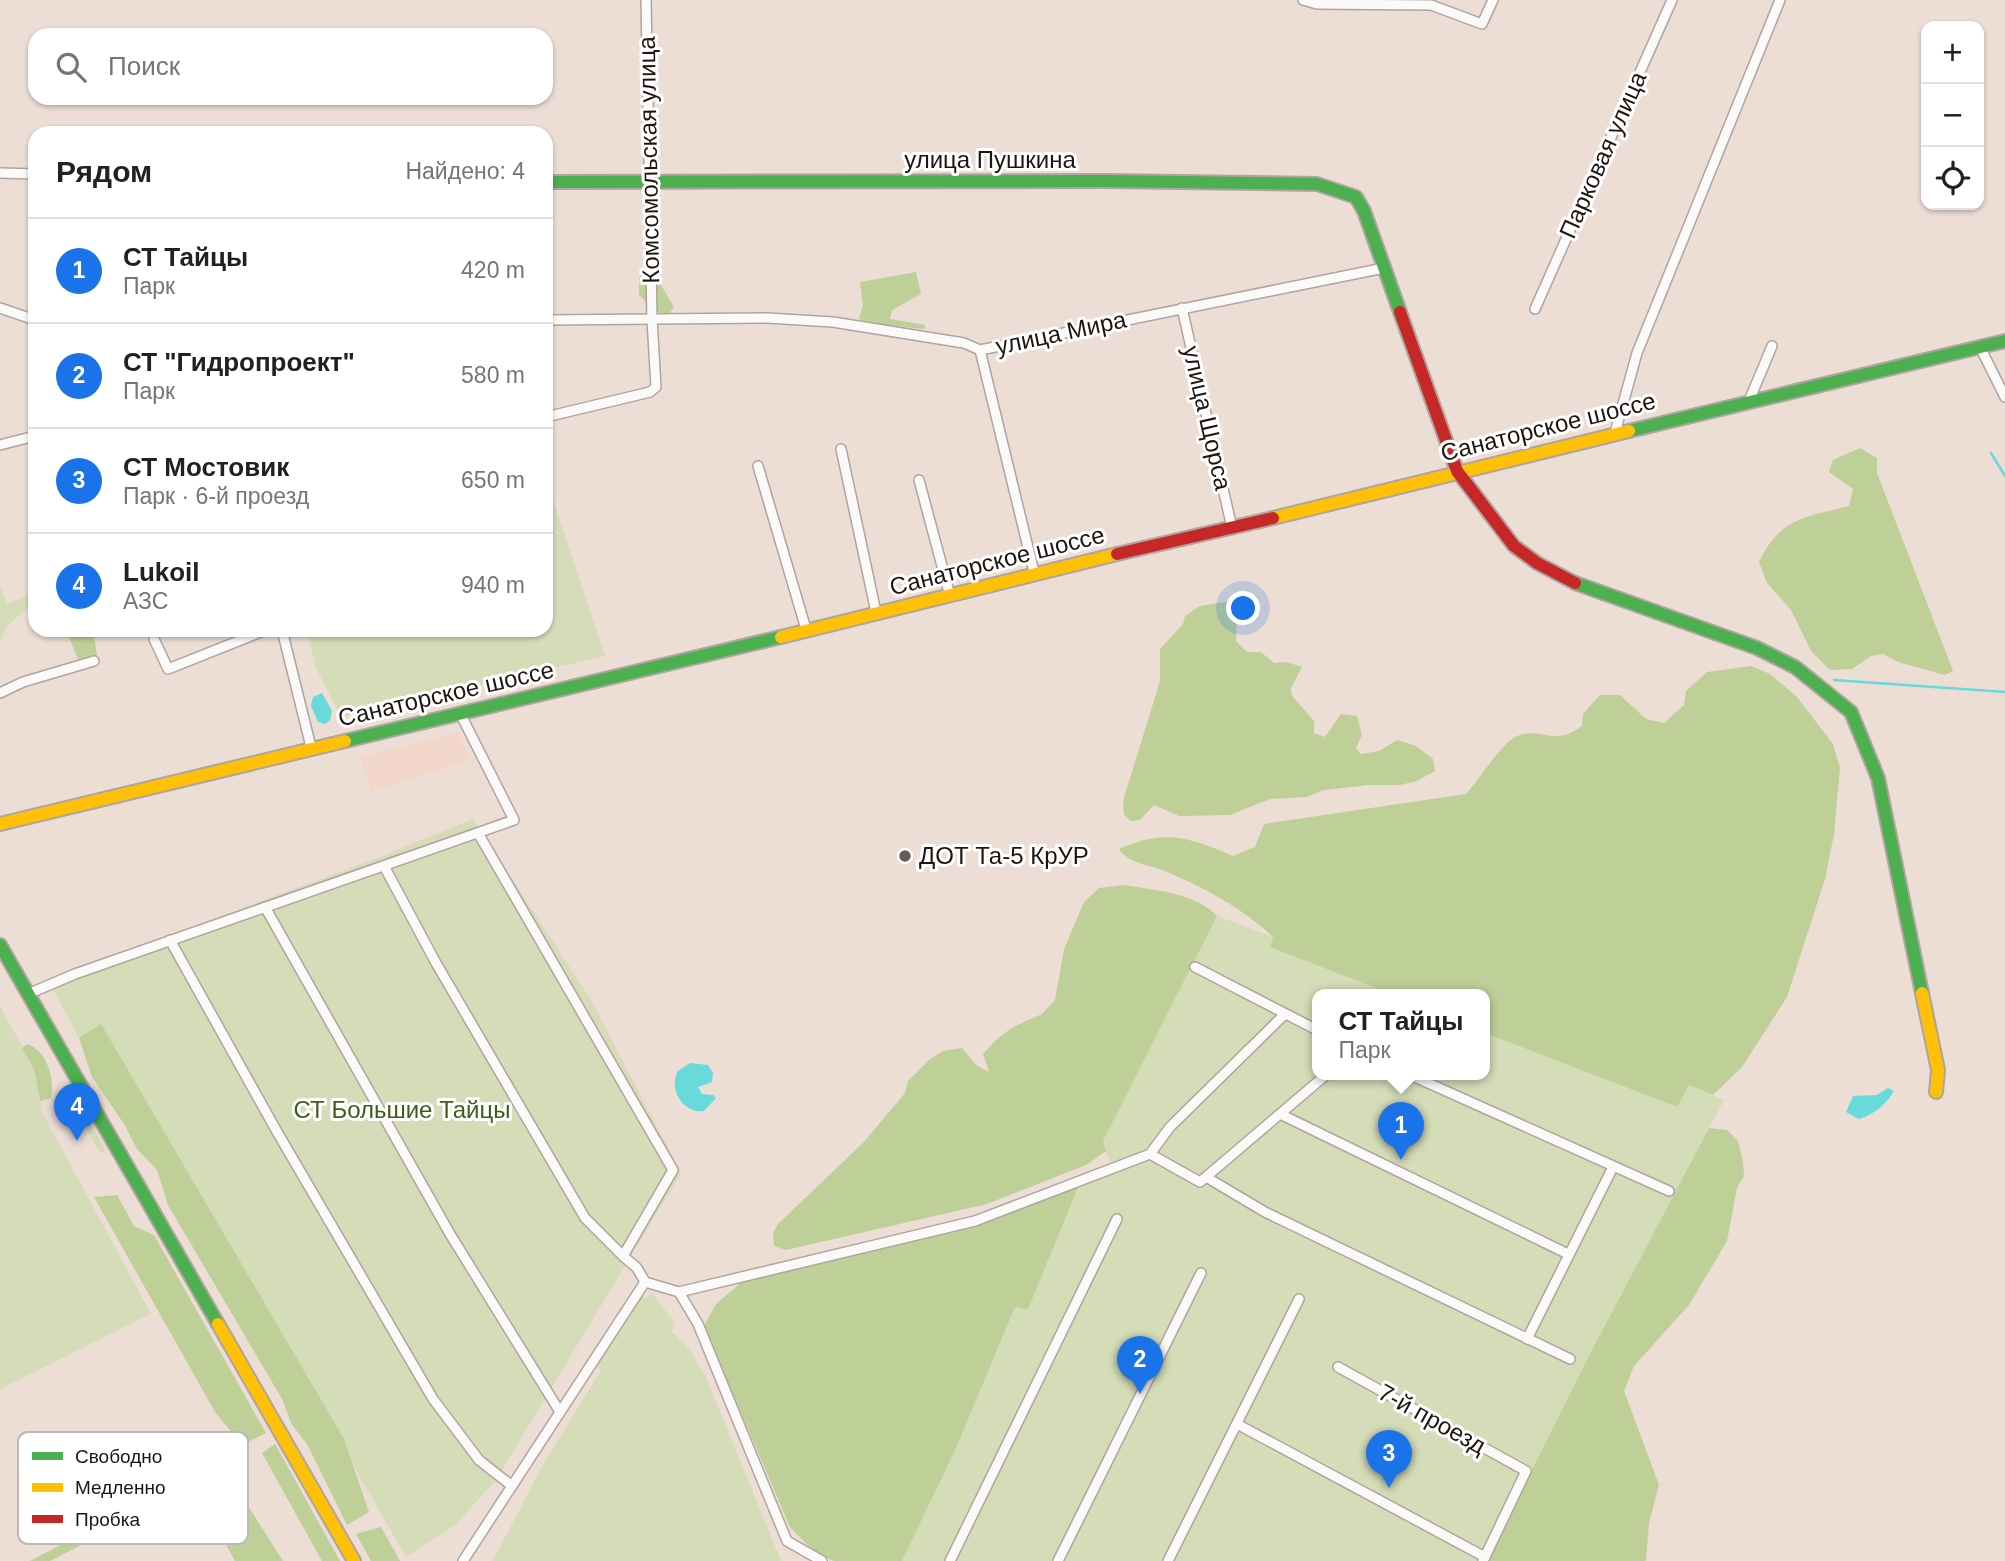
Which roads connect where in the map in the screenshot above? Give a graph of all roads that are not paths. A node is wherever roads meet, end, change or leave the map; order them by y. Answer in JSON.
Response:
{"nodes":[{"id":1,"x":646,"y":0,"type":"edge"},
{"id":2,"x":1303,"y":0,"type":"edge"},
{"id":3,"x":1493,"y":0,"type":"edge"},
{"id":4,"x":1672,"y":0,"type":"edge"},
{"id":5,"x":1780,"y":0,"type":"edge"},
{"id":6,"x":0,"y":173,"type":"edge"},
{"id":7,"x":28,"y":174,"type":"edge"},
{"id":8,"x":553,"y":182,"type":"edge"},
{"id":9,"x":649,"y":183,"type":"junction"},
{"id":10,"x":1384,"y":268,"type":"junction"},
{"id":11,"x":0,"y":308,"type":"edge"},
{"id":12,"x":1182,"y":308,"type":"junction"},
{"id":13,"x":1535,"y":309,"type":"dead end"},
{"id":14,"x":28,"y":318,"type":"edge"},
{"id":15,"x":652,"y":319,"type":"junction"},
{"id":16,"x":553,"y":320,"type":"edge"},
{"id":17,"x":2005,"y":341,"type":"edge"},
{"id":18,"x":1772,"y":346,"type":"dead end"},
{"id":19,"x":1980,"y":347,"type":"junction"},
{"id":20,"x":980,"y":350,"type":"junction"},
{"id":21,"x":2005,"y":397,"type":"edge"},
{"id":22,"x":1749,"y":401,"type":"junction"},
{"id":23,"x":553,"y":415,"type":"edge"},
{"id":24,"x":1616,"y":430,"type":"junction"},
{"id":25,"x":28,"y":438,"type":"edge"},
{"id":26,"x":0,"y":445,"type":"edge"},
{"id":27,"x":841,"y":449,"type":"dead end"},
{"id":28,"x":758,"y":466,"type":"dead end"},
{"id":29,"x":1457,"y":471,"type":"junction"},
{"id":30,"x":919,"y":480,"type":"dead end"},
{"id":31,"x":1232,"y":528,"type":"junction"},
{"id":32,"x":1034,"y":572,"type":"junction"},
{"id":33,"x":950,"y":596,"type":"junction"},
{"id":34,"x":876,"y":612,"type":"junction"},
{"id":35,"x":806,"y":629,"type":"junction"},
{"id":36,"x":248,"y":637,"type":"edge"},
{"id":37,"x":284,"y":637,"type":"edge"},
{"id":38,"x":155,"y":639,"type":"dead end"},
{"id":39,"x":94,"y":661,"type":"dead end"},
{"id":40,"x":0,"y":693,"type":"edge"},
{"id":41,"x":460,"y":713,"type":"junction"},
{"id":42,"x":311,"y":747,"type":"junction"},
{"id":43,"x":0,"y":824,"type":"edge"},
{"id":44,"x":478,"y":832,"type":"junction"},
{"id":45,"x":384,"y":866,"type":"junction"},
{"id":46,"x":265,"y":907,"type":"junction"},
{"id":47,"x":170,"y":940,"type":"junction"},
{"id":48,"x":0,"y":945,"type":"edge"},
{"id":49,"x":1195,"y":967,"type":"dead end"},
{"id":50,"x":28,"y":994,"type":"junction"},
{"id":51,"x":1285,"y":1014,"type":"junction"},
{"id":52,"x":1312,"y":1028,"type":"edge"},
{"id":53,"x":1320,"y":1080,"type":"edge"},
{"id":54,"x":1421,"y":1080,"type":"edge"},
{"id":55,"x":1936,"y":1092,"type":"dead end"},
{"id":56,"x":1280,"y":1115,"type":"junction"},
{"id":57,"x":1150,"y":1154,"type":"junction"},
{"id":58,"x":1613,"y":1167,"type":"junction"},
{"id":59,"x":1206,"y":1177,"type":"junction"},
{"id":60,"x":1669,"y":1191,"type":"dead end"},
{"id":61,"x":1117,"y":1219,"type":"dead end"},
{"id":62,"x":1568,"y":1254,"type":"junction"},
{"id":63,"x":623,"y":1256,"type":"junction"},
{"id":64,"x":1201,"y":1273,"type":"dead end"},
{"id":65,"x":645,"y":1282,"type":"junction"},
{"id":66,"x":679,"y":1292,"type":"junction"},
{"id":67,"x":1299,"y":1299,"type":"dead end"},
{"id":68,"x":1527,"y":1339,"type":"junction"},
{"id":69,"x":1570,"y":1359,"type":"dead end"},
{"id":70,"x":1338,"y":1367,"type":"dead end"},
{"id":71,"x":560,"y":1412,"type":"junction"},
{"id":72,"x":1237,"y":1424,"type":"junction"},
{"id":73,"x":512,"y":1486,"type":"junction"},
{"id":74,"x":1484,"y":1559,"type":"edge"},
{"id":75,"x":354,"y":1561,"type":"edge"},
{"id":76,"x":463,"y":1561,"type":"edge"},
{"id":77,"x":822,"y":1561,"type":"edge"},
{"id":78,"x":950,"y":1561,"type":"edge"},
{"id":79,"x":1058,"y":1561,"type":"edge"},
{"id":80,"x":1168,"y":1561,"type":"edge"}],
"edges":[{"from":1,"to":9,"type":"street","name":"Комсомольская улица"},
{"from":2,"to":3,"type":"street"},
{"from":4,"to":13,"type":"street","name":"Парковая улица"},
{"from":5,"to":24,"type":"street"},
{"from":6,"to":7,"type":"street"},
{"from":8,"to":9,"type":"street","name":"улица Пушкина"},
{"from":9,"to":10,"type":"street","name":"улица Пушкина"},
{"from":9,"to":15,"type":"street","name":"Комсомольская улица"},
{"from":10,"to":12,"type":"street","name":"улица Мира"},
{"from":10,"to":29,"type":"street"},
{"from":11,"to":14,"type":"street"},
{"from":12,"to":20,"type":"street","name":"улица Мира"},
{"from":12,"to":31,"type":"street","name":"улица Щорса"},
{"from":15,"to":16,"type":"street","name":"улица Мира"},
{"from":15,"to":20,"type":"street","name":"улица Мира"},
{"from":15,"to":23,"type":"street","name":"Комсомольская улица"},
{"from":17,"to":19,"type":"street","name":"Санаторское шоссе"},
{"from":18,"to":22,"type":"street"},
{"from":19,"to":21,"type":"street"},
{"from":19,"to":22,"type":"street","name":"Санаторское шоссе"},
{"from":20,"to":32,"type":"street"},
{"from":22,"to":24,"type":"street","name":"Санаторское шоссе"},
{"from":24,"to":29,"type":"street","name":"Санаторское шоссе"},
{"from":25,"to":26,"type":"street"},
{"from":27,"to":34,"type":"street"},
{"from":28,"to":35,"type":"street"},
{"from":29,"to":31,"type":"street","name":"Санаторское шоссе"},
{"from":29,"to":55,"type":"street"},
{"from":30,"to":33,"type":"street"},
{"from":31,"to":32,"type":"street","name":"Санаторское шоссе"},
{"from":32,"to":33,"type":"street","name":"Санаторское шоссе"},
{"from":33,"to":34,"type":"street","name":"Санаторское шоссе"},
{"from":34,"to":35,"type":"street","name":"Санаторское шоссе"},
{"from":35,"to":41,"type":"street","name":"Санаторское шоссе"},
{"from":36,"to":38,"type":"street"},
{"from":37,"to":42,"type":"street"},
{"from":39,"to":40,"type":"street"},
{"from":41,"to":42,"type":"street","name":"Санаторское шоссе"},
{"from":41,"to":44,"type":"street"},
{"from":42,"to":43,"type":"street","name":"Санаторское шоссе"},
{"from":44,"to":45,"type":"street"},
{"from":44,"to":63,"type":"street"},
{"from":45,"to":46,"type":"street"},
{"from":45,"to":63,"type":"street"},
{"from":46,"to":47,"type":"street"},
{"from":46,"to":71,"type":"street"},
{"from":47,"to":50,"type":"street"},
{"from":47,"to":73,"type":"street"},
{"from":48,"to":50,"type":"street"},
{"from":49,"to":51,"type":"street"},
{"from":50,"to":75,"type":"street"},
{"from":51,"to":52,"type":"street"},
{"from":51,"to":57,"type":"street"},
{"from":53,"to":56,"type":"street"},
{"from":54,"to":58,"type":"street"},
{"from":56,"to":59,"type":"street"},
{"from":56,"to":62,"type":"street"},
{"from":57,"to":59,"type":"street"},
{"from":57,"to":66,"type":"street"},
{"from":58,"to":60,"type":"street"},
{"from":58,"to":62,"type":"street"},
{"from":59,"to":68,"type":"street"},
{"from":61,"to":78,"type":"street"},
{"from":62,"to":68,"type":"street"},
{"from":63,"to":65,"type":"street"},
{"from":64,"to":79,"type":"street"},
{"from":65,"to":66,"type":"street"},
{"from":65,"to":71,"type":"street"},
{"from":66,"to":77,"type":"street"},
{"from":67,"to":72,"type":"street"},
{"from":68,"to":69,"type":"street"},
{"from":70,"to":74,"type":"street","name":"7-й проезд"},
{"from":71,"to":73,"type":"street"},
{"from":72,"to":74,"type":"street"},
{"from":72,"to":80,"type":"street"},
{"from":73,"to":76,"type":"street"}]}
